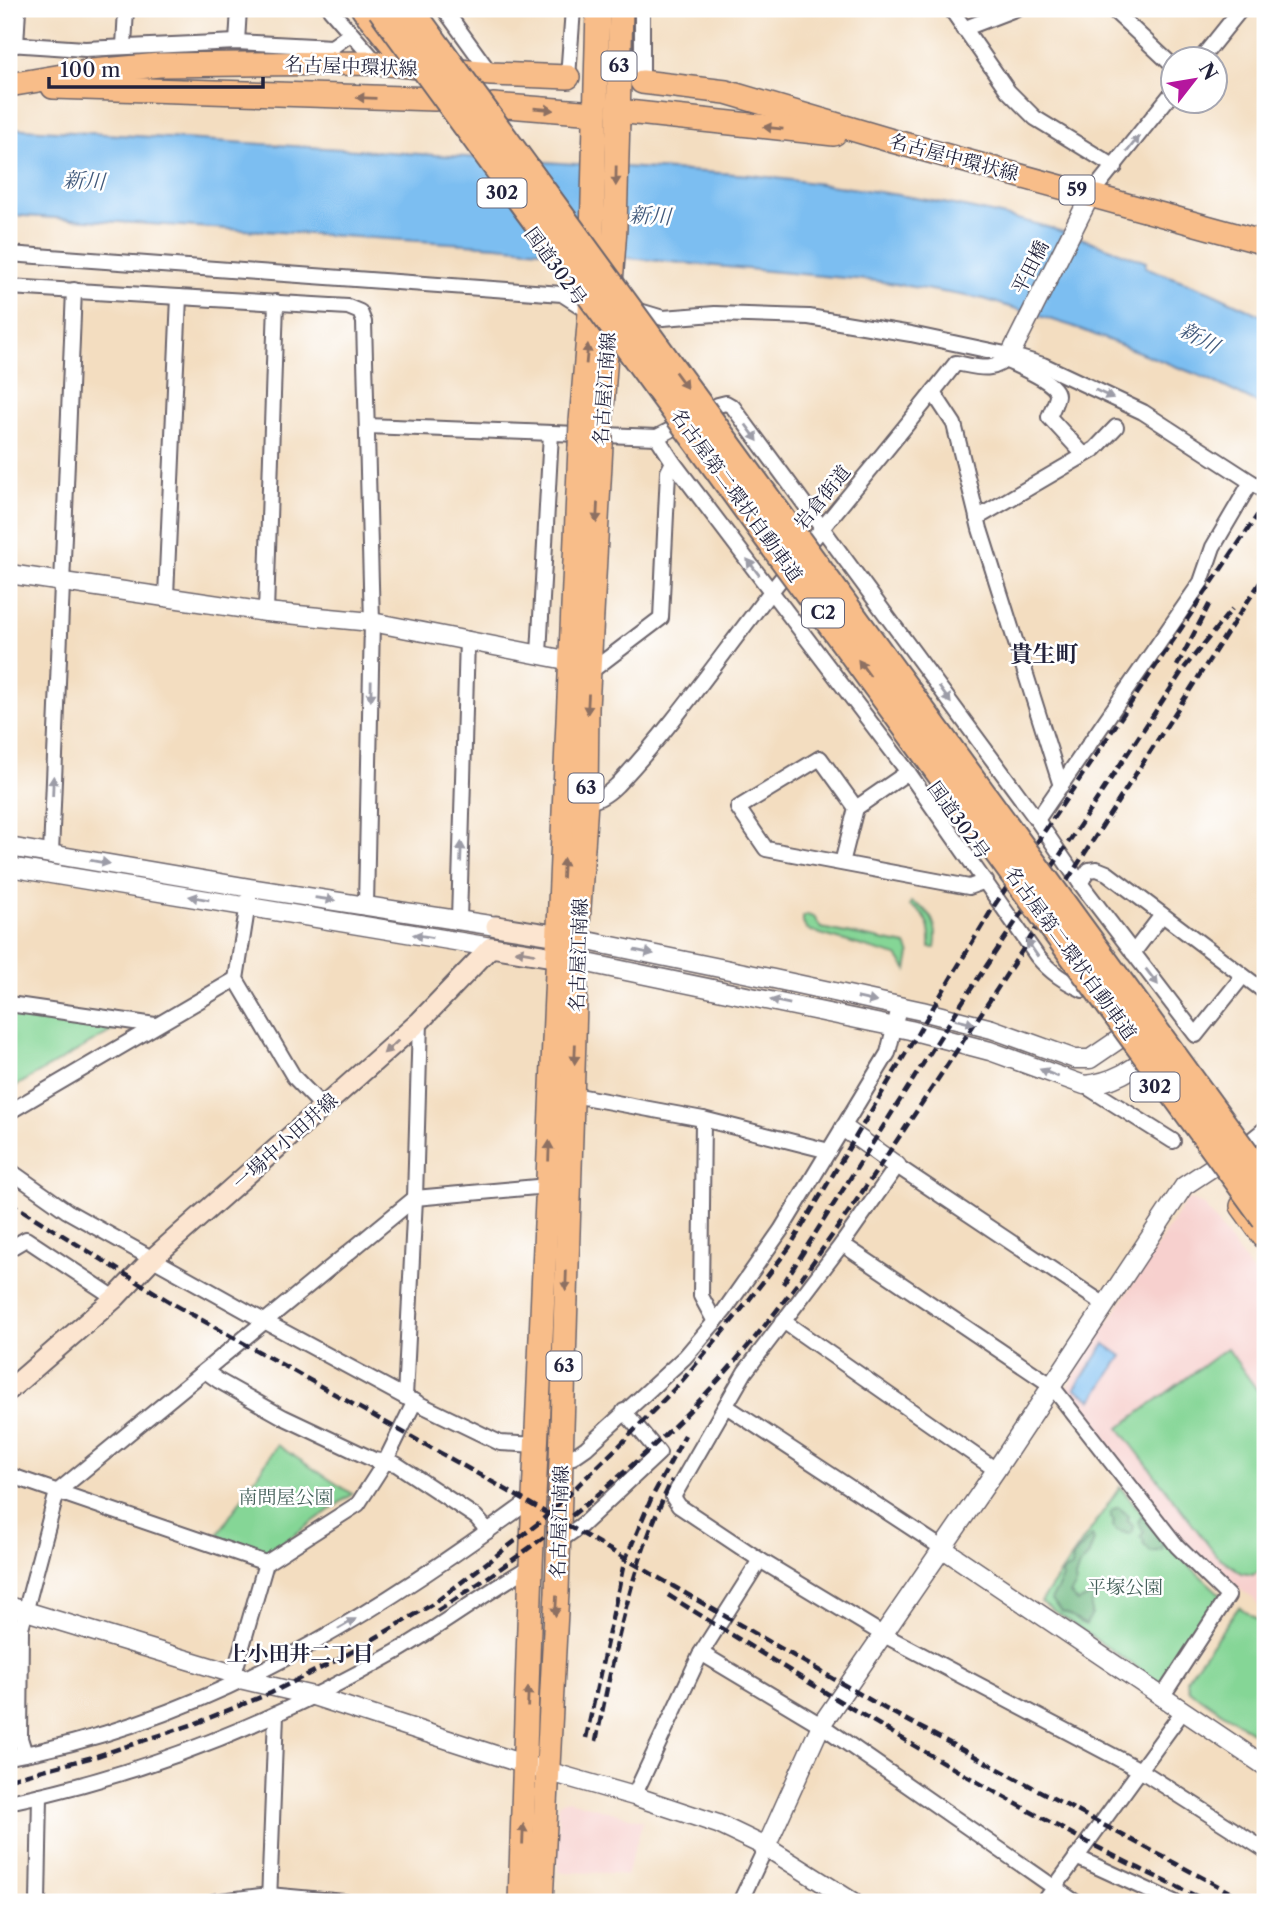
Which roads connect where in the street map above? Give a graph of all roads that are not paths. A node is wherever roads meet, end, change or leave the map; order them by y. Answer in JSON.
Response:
{"nodes":[{"id":1,"x":18,"y":9,"type":"edge"},
{"id":2,"x":126,"y":9,"type":"edge"},
{"id":3,"x":239,"y":9,"type":"edge"},
{"id":4,"x":330,"y":9,"type":"edge"},
{"id":5,"x":367,"y":9,"type":"edge"},
{"id":6,"x":382,"y":9,"type":"edge"},
{"id":7,"x":410,"y":9,"type":"edge"},
{"id":8,"x":444,"y":9,"type":"edge"},
{"id":9,"x":460,"y":9,"type":"edge"},
{"id":10,"x":573,"y":9,"type":"edge"},
{"id":11,"x":598,"y":9,"type":"edge"},
{"id":12,"x":621,"y":9,"type":"edge"},
{"id":13,"x":642,"y":9,"type":"edge"},
{"id":14,"x":951,"y":9,"type":"edge"},
{"id":15,"x":1014,"y":9,"type":"edge"},
{"id":16,"x":1112,"y":9,"type":"edge"},
{"id":17,"x":1241,"y":9,"type":"edge"},
{"id":18,"x":459,"y":29,"type":"junction"},
{"id":19,"x":963,"y":29,"type":"junction"},
{"id":20,"x":350,"y":34,"type":"junction"},
{"id":21,"x":237,"y":42,"type":"junction"},
{"id":22,"x":12,"y":44,"type":"edge"},
{"id":23,"x":124,"y":46,"type":"junction"},
{"id":24,"x":1211,"y":46,"type":"edge"},
{"id":25,"x":1158,"y":52,"type":"edge"},
{"id":26,"x":326,"y":55,"type":"junction"},
{"id":27,"x":388,"y":57,"type":"junction"},
{"id":28,"x":568,"y":77,"type":"joint"},
{"id":29,"x":484,"y":79,"type":"junction"},
{"id":30,"x":642,"y":82,"type":"joint"},
{"id":31,"x":9,"y":85,"type":"edge"},
{"id":32,"x":497,"y":110,"type":"junction"},
{"id":33,"x":1158,"y":111,"type":"edge"},
{"id":34,"x":618,"y":117,"type":"junction"},
{"id":35,"x":594,"y":118,"type":"junction"},
{"id":36,"x":889,"y":140,"type":"junction"},
{"id":37,"x":1115,"y":167,"type":"junction"},
{"id":38,"x":1086,"y":204,"type":"junction"},
{"id":39,"x":589,"y":229,"type":"junction"},
{"id":40,"x":1265,"y":243,"type":"edge"},
{"id":41,"x":9,"y":254,"type":"edge"},
{"id":42,"x":612,"y":269,"type":"junction"},
{"id":43,"x":9,"y":287,"type":"edge"},
{"id":44,"x":74,"y":290,"type":"junction"},
{"id":45,"x":179,"y":297,"type":"junction"},
{"id":46,"x":276,"y":302,"type":"junction"},
{"id":47,"x":590,"y":312,"type":"junction"},
{"id":48,"x":643,"y":312,"type":"junction"},
{"id":49,"x":608,"y":337,"type":"junction"},
{"id":50,"x":671,"y":349,"type":"dead end"},
{"id":51,"x":1011,"y":352,"type":"junction"},
{"id":52,"x":636,"y":377,"type":"dead end"},
{"id":53,"x":933,"y":392,"type":"junction"},
{"id":54,"x":367,"y":426,"type":"junction"},
{"id":55,"x":1116,"y":427,"type":"dead end"},
{"id":56,"x":551,"y":433,"type":"junction"},
{"id":57,"x":591,"y":434,"type":"junction"},
{"id":58,"x":657,"y":438,"type":"junction"},
{"id":59,"x":1084,"y":455,"type":"junction"},
{"id":60,"x":673,"y":462,"type":"junction"},
{"id":61,"x":1251,"y":482,"type":"junction"},
{"id":62,"x":1265,"y":491,"type":"edge"},
{"id":63,"x":977,"y":518,"type":"junction"},
{"id":64,"x":822,"y":530,"type":"junction"},
{"id":65,"x":9,"y":574,"type":"edge"},
{"id":66,"x":61,"y":581,"type":"junction"},
{"id":67,"x":772,"y":591,"type":"junction"},
{"id":68,"x":166,"y":597,"type":"junction"},
{"id":69,"x":266,"y":612,"type":"junction"},
{"id":70,"x":372,"y":622,"type":"junction"},
{"id":71,"x":467,"y":639,"type":"junction"},
{"id":72,"x":539,"y":654,"type":"junction"},
{"id":73,"x":581,"y":666,"type":"junction"},
{"id":74,"x":915,"y":680,"type":"dead end"},
{"id":75,"x":876,"y":706,"type":"dead end"},
{"id":76,"x":908,"y":772,"type":"junction"},
{"id":77,"x":1061,"y":786,"type":"junction"},
{"id":78,"x":586,"y":802,"type":"junction"},
{"id":79,"x":856,"y":808,"type":"junction"},
{"id":80,"x":1037,"y":820,"type":"junction"},
{"id":81,"x":9,"y":847,"type":"edge"},
{"id":82,"x":51,"y":854,"type":"junction"},
{"id":83,"x":842,"y":863,"type":"junction"},
{"id":84,"x":9,"y":867,"type":"edge"},
{"id":85,"x":986,"y":881,"type":"junction"},
{"id":86,"x":1080,"y":883,"type":"junction"},
{"id":87,"x":250,"y":888,"type":"junction"},
{"id":88,"x":366,"y":905,"type":"junction"},
{"id":89,"x":247,"y":907,"type":"junction"},
{"id":90,"x":1090,"y":908,"type":"junction"},
{"id":91,"x":1162,"y":915,"type":"junction"},
{"id":92,"x":459,"y":920,"type":"junction"},
{"id":93,"x":496,"y":926,"type":"joint"},
{"id":94,"x":491,"y":947,"type":"junction"},
{"id":95,"x":568,"y":948,"type":"junction"},
{"id":96,"x":1133,"y":953,"type":"junction"},
{"id":97,"x":1243,"y":976,"type":"junction"},
{"id":98,"x":236,"y":979,"type":"junction"},
{"id":99,"x":1083,"y":990,"type":"junction"},
{"id":100,"x":1265,"y":992,"type":"edge"},
{"id":101,"x":9,"y":1004,"type":"edge"},
{"id":102,"x":899,"y":1007,"type":"junction"},
{"id":103,"x":1157,"y":1012,"type":"junction"},
{"id":104,"x":420,"y":1021,"type":"junction"},
{"id":105,"x":155,"y":1025,"type":"junction"},
{"id":106,"x":894,"y":1026,"type":"junction"},
{"id":107,"x":1186,"y":1036,"type":"junction"},
{"id":108,"x":1119,"y":1040,"type":"junction"},
{"id":109,"x":1138,"y":1065,"type":"junction"},
{"id":110,"x":1084,"y":1085,"type":"junction"},
{"id":111,"x":573,"y":1096,"type":"junction"},
{"id":112,"x":323,"y":1107,"type":"junction"},
{"id":113,"x":9,"y":1112,"type":"edge"},
{"id":114,"x":702,"y":1119,"type":"junction"},
{"id":115,"x":844,"y":1128,"type":"junction"},
{"id":116,"x":1258,"y":1135,"type":"edge"},
{"id":117,"x":1173,"y":1141,"type":"dead end"},
{"id":118,"x":829,"y":1151,"type":"junction"},
{"id":119,"x":1265,"y":1161,"type":"edge"},
{"id":120,"x":897,"y":1166,"type":"junction"},
{"id":121,"x":1213,"y":1167,"type":"junction"},
{"id":122,"x":9,"y":1170,"type":"edge"},
{"id":123,"x":1265,"y":1181,"type":"edge"},
{"id":124,"x":548,"y":1186,"type":"junction"},
{"id":125,"x":415,"y":1198,"type":"junction"},
{"id":126,"x":1265,"y":1218,"type":"edge"},
{"id":127,"x":1265,"y":1238,"type":"edge"},
{"id":128,"x":842,"y":1244,"type":"junction"},
{"id":129,"x":9,"y":1249,"type":"edge"},
{"id":130,"x":152,"y":1259,"type":"junction"},
{"id":131,"x":115,"y":1298,"type":"junction"},
{"id":132,"x":1105,"y":1305,"type":"junction"},
{"id":133,"x":264,"y":1321,"type":"junction"},
{"id":134,"x":783,"y":1321,"type":"junction"},
{"id":135,"x":715,"y":1322,"type":"junction"},
{"id":136,"x":205,"y":1371,"type":"junction"},
{"id":137,"x":1051,"y":1385,"type":"junction"},
{"id":138,"x":9,"y":1390,"type":"edge"},
{"id":139,"x":410,"y":1399,"type":"junction"},
{"id":140,"x":726,"y":1406,"type":"junction"},
{"id":141,"x":624,"y":1411,"type":"junction"},
{"id":142,"x":538,"y":1445,"type":"junction"},
{"id":143,"x":561,"y":1459,"type":"junction"},
{"id":144,"x":385,"y":1462,"type":"junction"},
{"id":145,"x":996,"y":1471,"type":"junction"},
{"id":146,"x":9,"y":1475,"type":"edge"},
{"id":147,"x":57,"y":1492,"type":"junction"},
{"id":148,"x":536,"y":1496,"type":"junction"},
{"id":149,"x":488,"y":1531,"type":"junction"},
{"id":150,"x":559,"y":1541,"type":"junction"},
{"id":151,"x":942,"y":1548,"type":"junction"},
{"id":152,"x":760,"y":1560,"type":"junction"},
{"id":153,"x":266,"y":1563,"type":"junction"},
{"id":154,"x":531,"y":1566,"type":"junction"},
{"id":155,"x":17,"y":1608,"type":"edge"},
{"id":156,"x":884,"y":1635,"type":"junction"},
{"id":157,"x":701,"y":1653,"type":"junction"},
{"id":158,"x":239,"y":1677,"type":"junction"},
{"id":159,"x":14,"y":1694,"type":"edge"},
{"id":160,"x":313,"y":1696,"type":"junction"},
{"id":161,"x":1162,"y":1697,"type":"junction"},
{"id":162,"x":1183,"y":1711,"type":"junction"},
{"id":163,"x":276,"y":1714,"type":"junction"},
{"id":164,"x":821,"y":1725,"type":"junction"},
{"id":165,"x":25,"y":1754,"type":"junction"},
{"id":166,"x":9,"y":1757,"type":"edge"},
{"id":167,"x":1265,"y":1766,"type":"edge"},
{"id":168,"x":537,"y":1768,"type":"junction"},
{"id":169,"x":1139,"y":1770,"type":"junction"},
{"id":170,"x":40,"y":1795,"type":"junction"},
{"id":171,"x":634,"y":1796,"type":"junction"},
{"id":172,"x":9,"y":1801,"type":"edge"},
{"id":173,"x":766,"y":1847,"type":"junction"},
{"id":174,"x":1265,"y":1850,"type":"edge"},
{"id":175,"x":1076,"y":1857,"type":"junction"},
{"id":176,"x":1055,"y":1888,"type":"junction"},
{"id":177,"x":269,"y":1898,"type":"edge"},
{"id":178,"x":38,"y":1902,"type":"edge"},
{"id":179,"x":213,"y":1902,"type":"edge"},
{"id":180,"x":345,"y":1902,"type":"edge"},
{"id":181,"x":520,"y":1902,"type":"edge"},
{"id":182,"x":541,"y":1902,"type":"edge"},
{"id":183,"x":740,"y":1902,"type":"edge"},
{"id":184,"x":853,"y":1902,"type":"edge"},
{"id":185,"x":1044,"y":1902,"type":"edge"},
{"id":186,"x":1075,"y":1902,"type":"edge"},
{"id":187,"x":1174,"y":1902,"type":"edge"}],
"edges":[{"from":1,"to":22,"type":"street"},
{"from":2,"to":23,"type":"street"},
{"from":3,"to":21,"type":"street"},
{"from":4,"to":20,"type":"street"},
{"from":5,"to":27,"type":"highway"},
{"from":126,"to":6,"type":"highway","name":"名古屋第二環状自動車道","number":"C2","one_way":true,"bridge":true},
{"from":7,"to":123,"type":"highway","name":"名古屋第二環状自動車道","number":"C2","one_way":true,"bridge":true},
{"from":8,"to":18,"type":"street"},
{"from":9,"to":18,"type":"street"},
{"from":10,"to":28,"type":"street"},
{"from":11,"to":35,"type":"main road","name":"名古屋江南線","number":"63"},
{"from":12,"to":34,"type":"main road","name":"名古屋江南線","number":"63"},
{"from":13,"to":30,"type":"street"},
{"from":14,"to":19,"type":"street"},
{"from":15,"to":19,"type":"street"},
{"from":16,"to":25,"type":"street"},
{"from":17,"to":24,"type":"street"},
{"from":18,"to":29,"type":"street"},
{"from":19,"to":37,"type":"street"},
{"from":20,"to":26,"type":"street"},
{"from":20,"to":27,"type":"street"},
{"from":21,"to":23,"type":"street"},
{"from":21,"to":26,"type":"street"},
{"from":22,"to":23,"type":"street"},
{"from":26,"to":27,"type":"main road","name":"名古屋中環状線"},
{"from":26,"to":31,"type":"main road","name":"名古屋中環状線"},
{"from":27,"to":29,"type":"main road","name":"名古屋中環状線"},
{"from":28,"to":29,"type":"main road","name":"名古屋中環状線"},
{"from":29,"to":32,"type":"main road","number":"302"},
{"from":30,"to":36,"type":"main road","name":"名古屋中環状線","number":"59"},
{"from":47,"to":31,"type":"main road","name":"国道302号","number":"302","one_way":true},
{"from":32,"to":35,"type":"main road","one_way":true},
{"from":32,"to":39,"type":"main road","number":"302"},
{"from":37,"to":33,"type":"street","one_way":true},
{"from":36,"to":34,"type":"main road","one_way":true},
{"from":34,"to":42,"type":"main road","name":"名古屋江南線","number":"63","one_way":true},
{"from":35,"to":39,"type":"main road","name":"名古屋江南線","number":"63"},
{"from":36,"to":38,"type":"main road","name":"名古屋中環状線","number":"59"},
{"from":37,"to":38,"type":"street"},
{"from":38,"to":40,"type":"main road","name":"名古屋中環状線","number":"59"},
{"from":38,"to":51,"type":"street","name":"平田橋"},
{"from":39,"to":42,"type":"main road","number":"302"},
{"from":39,"to":47,"type":"main road","name":"名古屋江南線","number":"63"},
{"from":41,"to":47,"type":"street"},
{"from":42,"to":48,"type":"main road","number":"302"},
{"from":42,"to":49,"type":"main road","name":"名古屋江南線","number":"63"},
{"from":43,"to":44,"type":"street"},
{"from":44,"to":45,"type":"street"},
{"from":44,"to":66,"type":"street"},
{"from":45,"to":46,"type":"street"},
{"from":45,"to":68,"type":"street"},
{"from":46,"to":54,"type":"street"},
{"from":46,"to":69,"type":"street"},
{"from":47,"to":49,"type":"main road","name":"国道302号","number":"302"},
{"from":57,"to":47,"type":"main road","name":"名古屋江南線","number":"63","one_way":true},
{"from":48,"to":50,"type":"main road","number":"302"},
{"from":48,"to":51,"type":"street"},
{"from":49,"to":52,"type":"main road","name":"国道302号","number":"302"},
{"from":49,"to":57,"type":"main road","name":"名古屋江南線","number":"63"},
{"from":51,"to":53,"type":"street","name":"岩倉街道"},
{"from":51,"to":59,"type":"street"},
{"from":51,"to":61,"type":"street","one_way":true},
{"from":53,"to":63,"type":"street"},
{"from":53,"to":64,"type":"street","name":"岩倉街道"},
{"from":54,"to":56,"type":"street"},
{"from":54,"to":70,"type":"street"},
{"from":55,"to":59,"type":"street"},
{"from":56,"to":58,"type":"street"},
{"from":56,"to":72,"type":"street"},
{"from":57,"to":73,"type":"main road","name":"名古屋江南線","number":"63"},
{"from":58,"to":60,"type":"street"},
{"from":58,"to":64,"type":"street","one_way":true},
{"from":59,"to":63,"type":"street"},
{"from":67,"to":60,"type":"street","one_way":true},
{"from":60,"to":73,"type":"street"},
{"from":61,"to":62,"type":"street"},
{"from":61,"to":77,"type":"street"},
{"from":63,"to":77,"type":"street"},
{"from":64,"to":67,"type":"street","name":"岩倉街道"},
{"from":64,"to":80,"type":"street","one_way":true},
{"from":65,"to":66,"type":"street"},
{"from":66,"to":68,"type":"street"},
{"from":82,"to":66,"type":"street","one_way":true},
{"from":67,"to":76,"type":"street"},
{"from":67,"to":78,"type":"street","name":"岩倉街道"},
{"from":68,"to":69,"type":"street"},
{"from":69,"to":70,"type":"street"},
{"from":70,"to":71,"type":"street"},
{"from":70,"to":88,"type":"street","one_way":true},
{"from":71,"to":72,"type":"street"},
{"from":92,"to":71,"type":"street","one_way":true},
{"from":72,"to":73,"type":"street"},
{"from":73,"to":78,"type":"main road","name":"名古屋江南線","number":"63","one_way":true},
{"from":95,"to":73,"type":"main road","name":"名古屋江南線","number":"63","one_way":true},
{"from":74,"to":90,"type":"main road","number":"302"},
{"from":75,"to":99,"type":"main road","name":"国道302号","number":"302"},
{"from":76,"to":79,"type":"street"},
{"from":76,"to":85,"type":"street"},
{"from":77,"to":80,"type":"street"},
{"from":78,"to":95,"type":"main road","name":"名古屋江南線","number":"63"},
{"from":79,"to":83,"type":"street"},
{"from":79,"to":83,"type":"street"},
{"from":80,"to":86,"type":"street"},
{"from":81,"to":82,"type":"street"},
{"from":82,"to":87,"type":"street","one_way":true},
{"from":83,"to":85,"type":"street"},
{"from":89,"to":84,"type":"street","one_way":true},
{"from":99,"to":85,"type":"street","one_way":true},
{"from":86,"to":90,"type":"street"},
{"from":86,"to":91,"type":"street"},
{"from":87,"to":88,"type":"street","one_way":true},
{"from":87,"to":89,"type":"street"},
{"from":88,"to":92,"type":"street"},
{"from":94,"to":89,"type":"street","one_way":true},
{"from":89,"to":98,"type":"street"},
{"from":90,"to":96,"type":"street"},
{"from":90,"to":103,"type":"main road","number":"302"},
{"from":91,"to":96,"type":"street"},
{"from":91,"to":97,"type":"street"},
{"from":92,"to":93,"type":"street"},
{"from":93,"to":95,"type":"main road"},
{"from":95,"to":94,"type":"main road","one_way":true},
{"from":94,"to":104,"type":"main road","name":"一場中小田井線"},
{"from":95,"to":102,"type":"street","one_way":true},
{"from":106,"to":95,"type":"street","one_way":true},
{"from":95,"to":111,"type":"main road","name":"名古屋江南線","number":"63","one_way":true},
{"from":124,"to":95,"type":"main road","name":"名古屋江南線","number":"63","one_way":true},
{"from":96,"to":107,"type":"street","one_way":true},
{"from":97,"to":100,"type":"street"},
{"from":97,"to":107,"type":"street"},
{"from":98,"to":105,"type":"street"},
{"from":98,"to":112,"type":"street"},
{"from":99,"to":108,"type":"main road","name":"国道302号","number":"302"},
{"from":101,"to":105,"type":"street"},
{"from":102,"to":106,"type":"street"},
{"from":102,"to":108,"type":"street","one_way":true},
{"from":103,"to":107,"type":"main road","number":"302"},
{"from":103,"to":108,"type":"street"},
{"from":104,"to":112,"type":"main road","name":"一場中小田井線","one_way":true},
{"from":104,"to":125,"type":"street"},
{"from":105,"to":113,"type":"street"},
{"from":110,"to":106,"type":"street","one_way":true},
{"from":106,"to":115,"type":"street"},
{"from":107,"to":109,"type":"street"},
{"from":107,"to":116,"type":"main road","number":"302"},
{"from":108,"to":109,"type":"main road","name":"国道302号","number":"302"},
{"from":109,"to":110,"type":"street"},
{"from":109,"to":121,"type":"main road","name":"国道302号","number":"302"},
{"from":110,"to":117,"type":"street"},
{"from":111,"to":114,"type":"street"},
{"from":111,"to":143,"type":"main road","name":"名古屋江南線","number":"63","one_way":true},
{"from":112,"to":130,"type":"main road","name":"一場中小田井線"},
{"from":114,"to":118,"type":"street"},
{"from":114,"to":135,"type":"street"},
{"from":115,"to":118,"type":"street"},
{"from":115,"to":120,"type":"street"},
{"from":116,"to":119,"type":"main road","number":"302"},
{"from":116,"to":121,"type":"street"},
{"from":118,"to":135,"type":"street"},
{"from":120,"to":128,"type":"street"},
{"from":120,"to":132,"type":"street"},
{"from":121,"to":127,"type":"main road","name":"国道302号","number":"302"},
{"from":121,"to":132,"type":"street"},
{"from":122,"to":130,"type":"street"},
{"from":124,"to":125,"type":"street"},
{"from":124,"to":142,"type":"main road","name":"名古屋江南線","number":"63"},
{"from":125,"to":133,"type":"street"},
{"from":125,"to":139,"type":"street"},
{"from":128,"to":134,"type":"street"},
{"from":128,"to":137,"type":"street"},
{"from":129,"to":131,"type":"street"},
{"from":130,"to":131,"type":"main road","name":"一場中小田井線"},
{"from":130,"to":133,"type":"street"},
{"from":131,"to":138,"type":"main road","name":"一場中小田井線"},
{"from":132,"to":137,"type":"street"},
{"from":133,"to":136,"type":"street"},
{"from":133,"to":139,"type":"street"},
{"from":134,"to":140,"type":"street"},
{"from":134,"to":145,"type":"street"},
{"from":135,"to":141,"type":"street"},
{"from":136,"to":144,"type":"street"},
{"from":136,"to":147,"type":"street"},
{"from":137,"to":145,"type":"street"},
{"from":137,"to":161,"type":"street"},
{"from":139,"to":142,"type":"street"},
{"from":139,"to":144,"type":"street"},
{"from":140,"to":151,"type":"street"},
{"from":140,"to":152,"type":"street"},
{"from":141,"to":143,"type":"street"},
{"from":141,"to":150,"type":"street"},
{"from":142,"to":148,"type":"main road","name":"名古屋江南線","number":"63"},
{"from":143,"to":150,"type":"main road","name":"名古屋江南線","number":"63"},
{"from":144,"to":149,"type":"street"},
{"from":144,"to":153,"type":"street"},
{"from":145,"to":151,"type":"street"},
{"from":146,"to":147,"type":"street"},
{"from":147,"to":153,"type":"street"},
{"from":147,"to":155,"type":"street"},
{"from":148,"to":149,"type":"street"},
{"from":148,"to":154,"type":"main road","name":"名古屋江南線","number":"63"},
{"from":158,"to":149,"type":"street","one_way":true},
{"from":150,"to":168,"type":"main road","name":"名古屋江南線","number":"63","one_way":true},
{"from":151,"to":156,"type":"street"},
{"from":151,"to":161,"type":"street"},
{"from":152,"to":156,"type":"street"},
{"from":152,"to":157,"type":"street"},
{"from":153,"to":158,"type":"street"},
{"from":154,"to":160,"type":"street"},
{"from":168,"to":154,"type":"main road","name":"名古屋江南線","number":"63","one_way":true},
{"from":155,"to":158,"type":"street"},
{"from":155,"to":159,"type":"street"},
{"from":156,"to":164,"type":"street"},
{"from":156,"to":169,"type":"street"},
{"from":157,"to":164,"type":"street"},
{"from":157,"to":171,"type":"street"},
{"from":158,"to":160,"type":"street"},
{"from":158,"to":165,"type":"street"},
{"from":159,"to":165,"type":"street"},
{"from":160,"to":163,"type":"street"},
{"from":160,"to":168,"type":"street"},
{"from":161,"to":162,"type":"street"},
{"from":162,"to":167,"type":"street"},
{"from":162,"to":169,"type":"street"},
{"from":163,"to":170,"type":"street"},
{"from":163,"to":177,"type":"street"},
{"from":164,"to":173,"type":"street"},
{"from":164,"to":176,"type":"street"},
{"from":165,"to":166,"type":"street"},
{"from":168,"to":171,"type":"street"},
{"from":181,"to":168,"type":"main road","name":"名古屋江南線","number":"63","one_way":true},
{"from":168,"to":182,"type":"main road","name":"名古屋江南線","number":"63"},
{"from":169,"to":174,"type":"street"},
{"from":169,"to":175,"type":"street"},
{"from":170,"to":172,"type":"street"},
{"from":170,"to":178,"type":"street"},
{"from":171,"to":173,"type":"street"},
{"from":173,"to":183,"type":"street"},
{"from":173,"to":184,"type":"street"},
{"from":175,"to":176,"type":"street"},
{"from":175,"to":187,"type":"street"},
{"from":176,"to":185,"type":"street"},
{"from":176,"to":186,"type":"street"},
{"from":177,"to":179,"type":"street"},
{"from":177,"to":180,"type":"street"}]}
